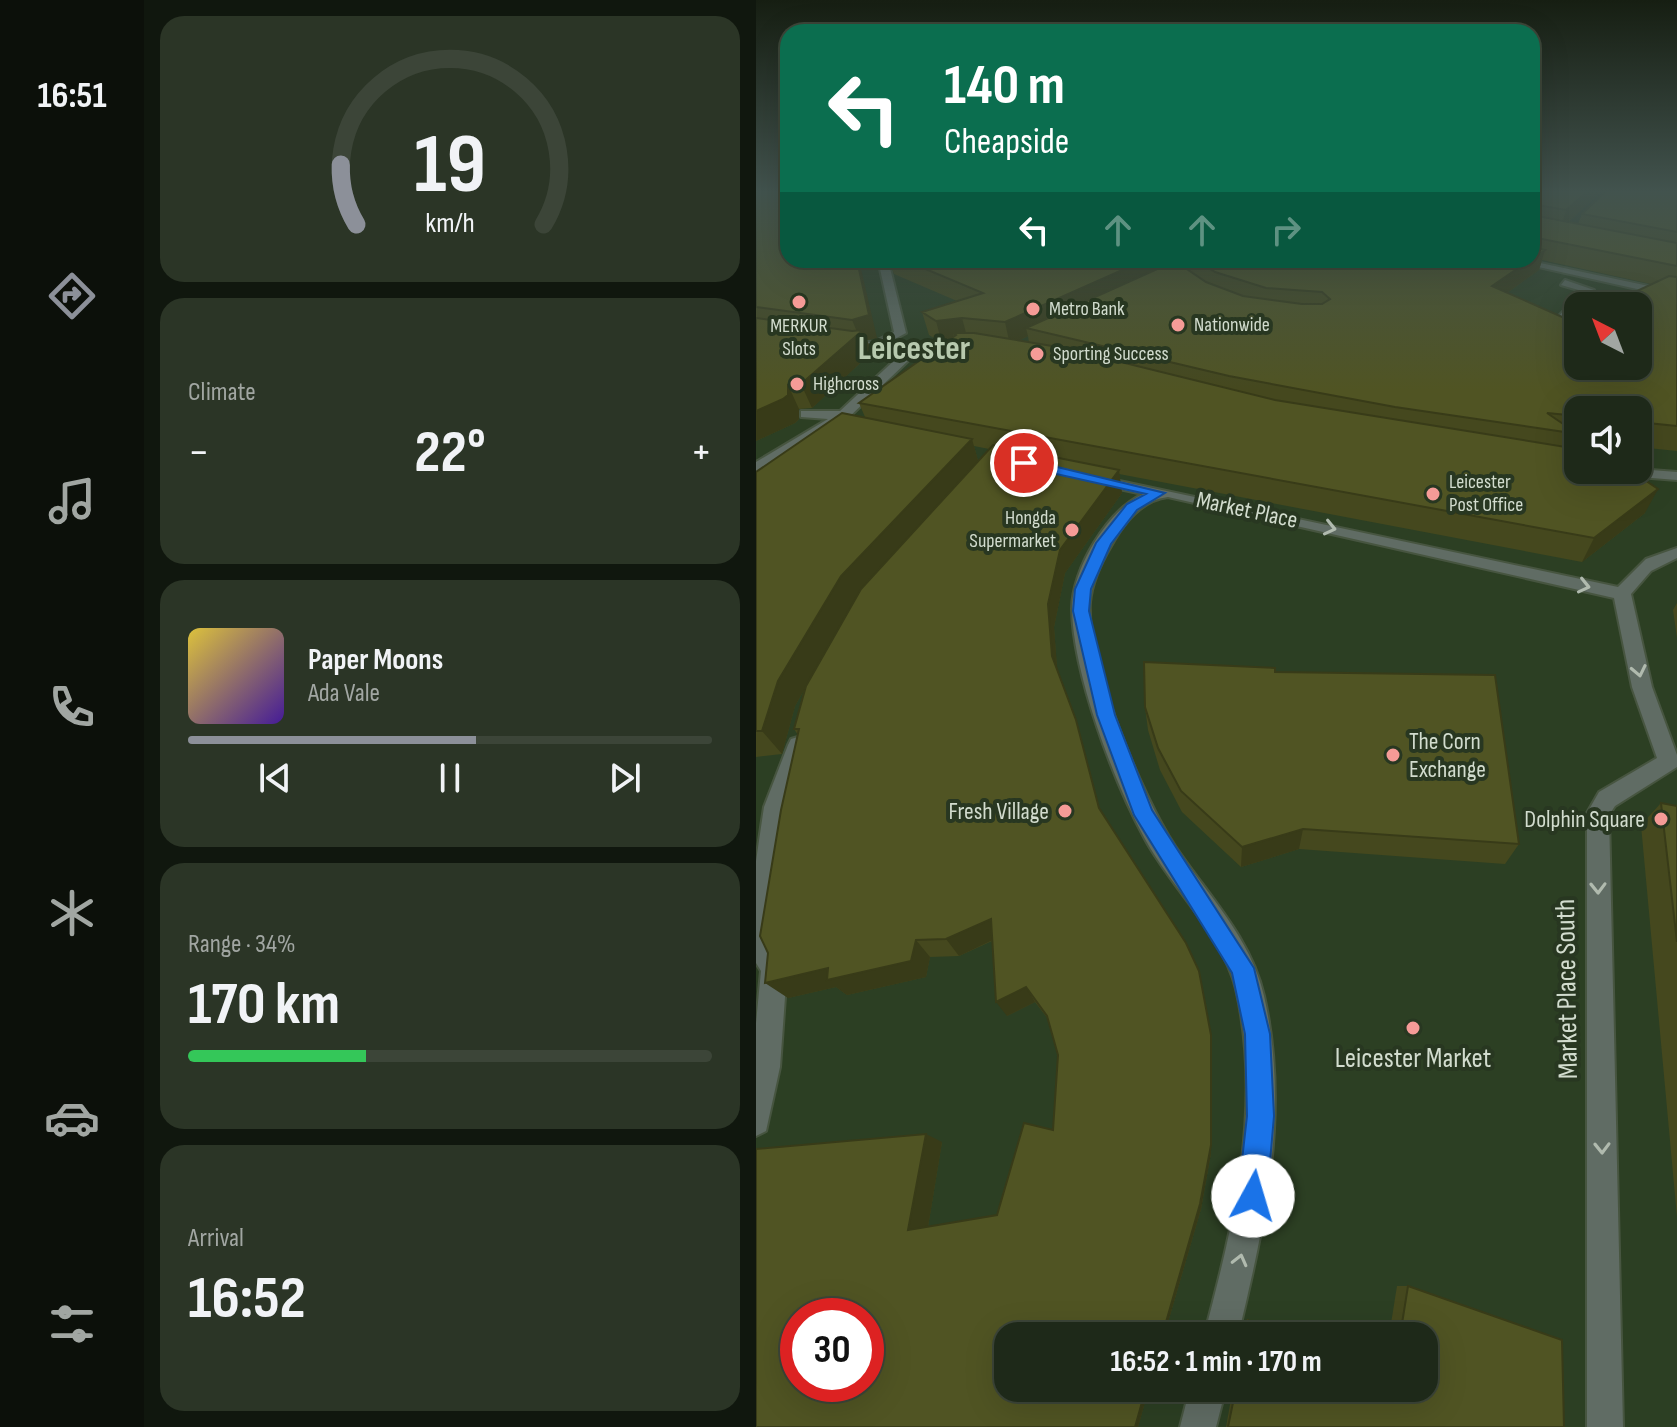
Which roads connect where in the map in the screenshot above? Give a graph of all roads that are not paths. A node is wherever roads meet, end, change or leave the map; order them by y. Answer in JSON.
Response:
{"nodes":[{"id":1,"x":1540,"y":266,"type":"edge"},
{"id":2,"x":885,"y":268,"type":"edge"},
{"id":3,"x":1507,"y":268,"type":"edge"},
{"id":4,"x":1677,"y":295,"type":"edge"},
{"id":5,"x":1560,"y":320,"type":"edge"},
{"id":6,"x":891,"y":340,"type":"junction"},
{"id":7,"x":828,"y":341,"type":"edge"},
{"id":8,"x":968,"y":346,"type":"edge"},
{"id":9,"x":906,"y":356,"type":"junction"},
{"id":10,"x":806,"y":414,"type":"edge"},
{"id":11,"x":843,"y":415,"type":"junction"},
{"id":12,"x":828,"y":425,"type":"junction"},
{"id":13,"x":856,"y":430,"type":"edge"},
{"id":14,"x":756,"y":468,"type":"edge"},
{"id":15,"x":1652,"y":474,"type":"edge"},
{"id":16,"x":1677,"y":476,"type":"edge"},
{"id":17,"x":1086,"y":477,"type":"edge"},
{"id":18,"x":1159,"y":493,"type":"junction"},
{"id":19,"x":1677,"y":553,"type":"edge"},
{"id":20,"x":1622,"y":594,"type":"junction"},
{"id":21,"x":805,"y":720,"type":"edge"},
{"id":22,"x":765,"y":809,"type":"edge"},
{"id":23,"x":760,"y":883,"type":"edge"},
{"id":24,"x":756,"y":1121,"type":"edge"},
{"id":25,"x":1225,"y":1322,"type":"edge"},
{"id":26,"x":1204,"y":1402,"type":"edge"},
{"id":27,"x":1198,"y":1427,"type":"edge"},
{"id":28,"x":1605,"y":1427,"type":"edge"}],
"edges":[{"from":1,"to":4,"type":"street"},
{"from":2,"to":6,"type":"street"},
{"from":3,"to":5,"type":"street"},
{"from":6,"to":7,"type":"street"},
{"from":6,"to":9,"type":"street"},
{"from":8,"to":9,"type":"street"},
{"from":9,"to":11,"type":"street"},
{"from":10,"to":11,"type":"street"},
{"from":11,"to":12,"type":"street"},
{"from":12,"to":13,"type":"street"},
{"from":12,"to":14,"type":"street"},
{"from":15,"to":16,"type":"street"},
{"from":17,"to":18,"type":"street","name":"Market Place"},
{"from":18,"to":20,"type":"street","name":"Market Place","one_way":true},
{"from":25,"to":18,"type":"street","one_way":true},
{"from":19,"to":20,"type":"street"},
{"from":20,"to":28,"type":"street","name":"Market Place South","one_way":true},
{"from":21,"to":22,"type":"street"},
{"from":22,"to":23,"type":"street"},
{"from":23,"to":24,"type":"street"},
{"from":26,"to":27,"type":"street"}]}
